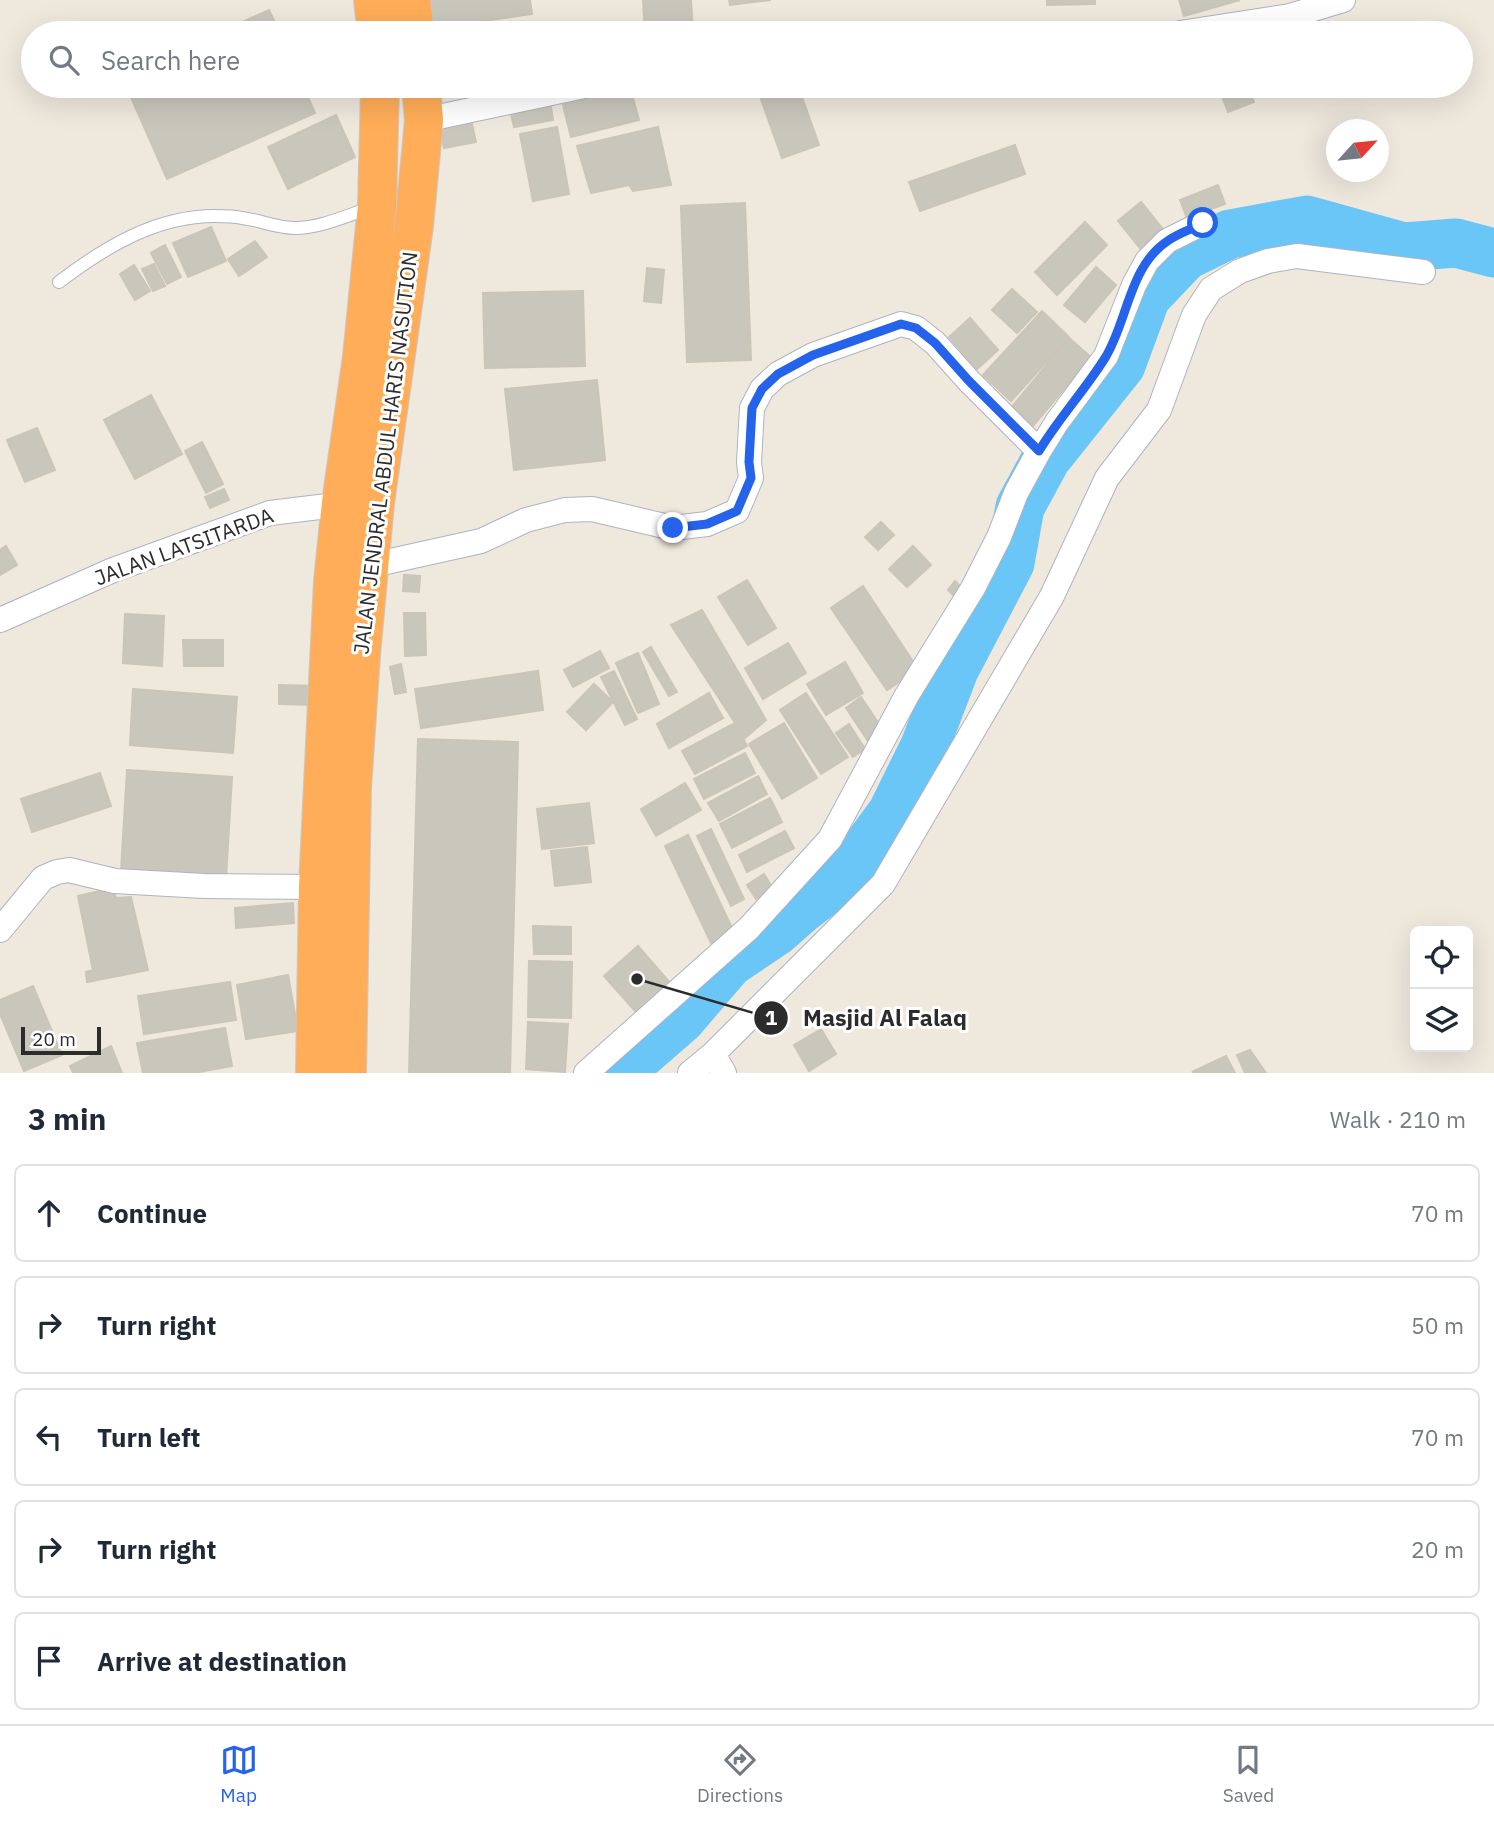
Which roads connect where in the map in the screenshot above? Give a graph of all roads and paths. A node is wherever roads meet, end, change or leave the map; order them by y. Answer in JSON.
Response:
{"nodes":[{"id":1,"x":373,"y":0,"type":"edge"},
{"id":2,"x":411,"y":0,"type":"edge"},
{"id":3,"x":1343,"y":0,"type":"edge"},
{"id":4,"x":376,"y":21,"type":"edge"},
{"id":5,"x":414,"y":21,"type":"edge"},
{"id":6,"x":1258,"y":21,"type":"edge"},
{"id":7,"x":380,"y":98,"type":"edge"},
{"id":8,"x":470,"y":98,"type":"edge"},
{"id":9,"x":422,"y":103,"type":"edge"},
{"id":10,"x":377,"y":206,"type":"junction"},
{"id":11,"x":1203,"y":223,"type":"dead end"},
{"id":12,"x":1423,"y":272,"type":"dead end"},
{"id":13,"x":59,"y":282,"type":"dead end"},
{"id":14,"x":1039,"y":451,"type":"junction"},
{"id":15,"x":358,"y":503,"type":"junction"},
{"id":16,"x":368,"y":566,"type":"junction"},
{"id":17,"x":0,"y":620,"type":"edge"},
{"id":18,"x":318,"y":887,"type":"junction"},
{"id":19,"x":0,"y":930,"type":"edge"},
{"id":20,"x":718,"y":1063,"type":"edge"},
{"id":21,"x":315,"y":1073,"type":"edge"},
{"id":22,"x":347,"y":1073,"type":"edge"},
{"id":23,"x":586,"y":1073,"type":"edge"},
{"id":24,"x":691,"y":1073,"type":"edge"}],
"edges":[{"from":1,"to":4,"type":"highway"},
{"from":2,"to":5,"type":"highway"},
{"from":3,"to":6,"type":"street"},
{"from":7,"to":10,"type":"highway","name":"JALAN JENDRAL ABDUL HARIS NASUTION"},
{"from":8,"to":9,"type":"street"},
{"from":9,"to":15,"type":"highway","name":"JALAN JENDRAL ABDUL HARIS NASUTION"},
{"from":10,"to":13,"type":"lane"},
{"from":10,"to":15,"type":"highway","name":"JALAN JENDRAL ABDUL HARIS NASUTION"},
{"from":11,"to":14,"type":"street"},
{"from":12,"to":20,"type":"street"},
{"from":14,"to":16,"type":"street"},
{"from":14,"to":23,"type":"street"},
{"from":15,"to":16,"type":"highway","name":"JALAN JENDRAL ABDUL HARIS NASUTION"},
{"from":15,"to":17,"type":"street","name":"JALAN LATSITARDA"},
{"from":15,"to":18,"type":"highway","name":"JALAN JENDRAL ABDUL HARIS NASUTION"},
{"from":16,"to":22,"type":"highway","name":"JALAN JENDRAL ABDUL HARIS NASUTION"},
{"from":18,"to":19,"type":"street"},
{"from":18,"to":21,"type":"highway","name":"JALAN JENDRAL ABDUL HARIS NASUTION"},
{"from":20,"to":24,"type":"street"}]}
